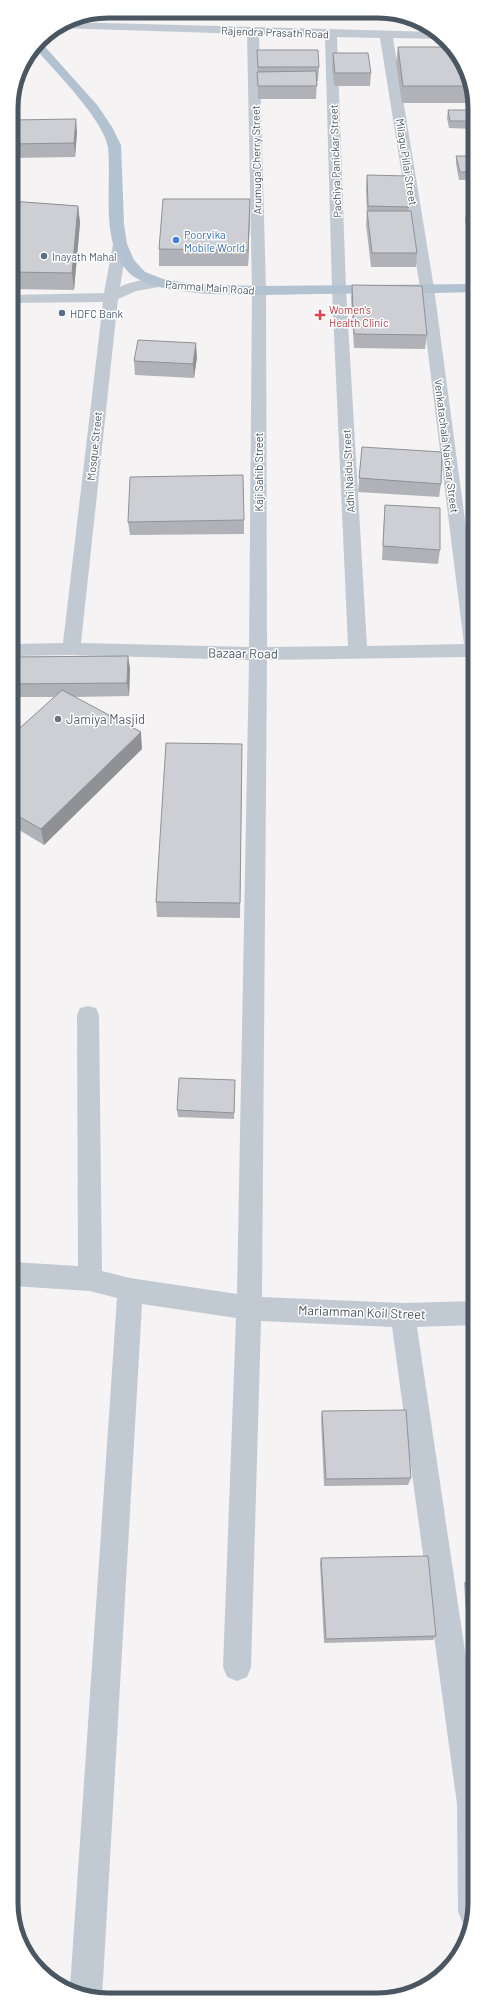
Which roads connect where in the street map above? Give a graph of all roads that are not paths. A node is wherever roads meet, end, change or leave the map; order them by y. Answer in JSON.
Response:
{"nodes":[{"id":1,"x":75,"y":25,"type":"edge"},
{"id":2,"x":253,"y":31,"type":"junction"},
{"id":3,"x":331,"y":34,"type":"junction"},
{"id":4,"x":386,"y":35,"type":"junction"},
{"id":5,"x":431,"y":36,"type":"edge"},
{"id":6,"x":41,"y":48,"type":"edge"},
{"id":7,"x":120,"y":244,"type":"junction"},
{"id":8,"x":160,"y":283,"type":"junction"},
{"id":9,"x":427,"y":288,"type":"junction"},
{"id":10,"x":468,"y":288,"type":"edge"},
{"id":11,"x":339,"y":289,"type":"junction"},
{"id":12,"x":259,"y":290,"type":"junction"},
{"id":13,"x":111,"y":297,"type":"junction"},
{"id":14,"x":18,"y":299,"type":"edge"},
{"id":15,"x":468,"y":604,"type":"edge"},
{"id":16,"x":71,"y":649,"type":"junction"},
{"id":17,"x":18,"y":650,"type":"edge"},
{"id":18,"x":468,"y":650,"type":"edge"},
{"id":19,"x":358,"y":653,"type":"junction"},
{"id":20,"x":258,"y":654,"type":"junction"},
{"id":21,"x":88,"y":1015,"type":"dead end"},
{"id":22,"x":18,"y":1274,"type":"edge"},
{"id":23,"x":90,"y":1279,"type":"junction"},
{"id":24,"x":130,"y":1290,"type":"junction"},
{"id":25,"x":249,"y":1308,"type":"junction"},
{"id":26,"x":468,"y":1313,"type":"edge"},
{"id":27,"x":403,"y":1314,"type":"junction"},
{"id":28,"x":237,"y":1668,"type":"dead end"},
{"id":29,"x":468,"y":1776,"type":"edge"},
{"id":30,"x":86,"y":1990,"type":"edge"}],
"edges":[{"from":1,"to":2,"type":"street","name":"Rajendra Prasath Road"},
{"from":2,"to":3,"type":"street","name":"Rajendra Prasath Road"},
{"from":2,"to":12,"type":"street","name":"Arumuga Cherry Street"},
{"from":3,"to":4,"type":"street","name":"Rajendra Prasath Road"},
{"from":3,"to":11,"type":"street","name":"Pachiya Panickar Street"},
{"from":4,"to":5,"type":"street","name":"Rajendra Prasath Road"},
{"from":4,"to":9,"type":"street","name":"Milagu Pillai Street"},
{"from":6,"to":7,"type":"main road","name":"Pammal Main Road"},
{"from":7,"to":8,"type":"main road","name":"Pammal Main Road"},
{"from":7,"to":13,"type":"street","name":"Mosque Street"},
{"from":8,"to":12,"type":"main road","name":"Pammal Main Road"},
{"from":8,"to":13,"type":"street"},
{"from":9,"to":10,"type":"main road","name":"Pammal Main Road"},
{"from":9,"to":11,"type":"main road","name":"Pammal Main Road"},
{"from":9,"to":15,"type":"street","name":"Venkatachala Naickar Street"},
{"from":11,"to":12,"type":"main road","name":"Pammal Main Road"},
{"from":11,"to":19,"type":"street","name":"Adhi Naidu Street"},
{"from":12,"to":20,"type":"street","name":"Kaji Sahib Street"},
{"from":13,"to":14,"type":"street"},
{"from":13,"to":16,"type":"street","name":"Mosque Street"},
{"from":16,"to":17,"type":"street","name":"Bazaar Road"},
{"from":16,"to":20,"type":"street","name":"Bazaar Road"},
{"from":18,"to":19,"type":"street","name":"Bazaar Road"},
{"from":19,"to":20,"type":"street","name":"Bazaar Road"},
{"from":20,"to":25,"type":"street","name":"Kaji Sahib Street"},
{"from":21,"to":23,"type":"street"},
{"from":22,"to":23,"type":"street","name":"Mariamman Koil Street"},
{"from":23,"to":24,"type":"street","name":"Mariamman Koil Street"},
{"from":24,"to":25,"type":"street","name":"Mariamman Koil Street"},
{"from":24,"to":30,"type":"street"},
{"from":25,"to":27,"type":"street","name":"Mariamman Koil Street"},
{"from":25,"to":28,"type":"street","name":"Kaji Sahib Street"},
{"from":26,"to":27,"type":"street","name":"Mariamman Koil Street"},
{"from":27,"to":29,"type":"street"}]}
